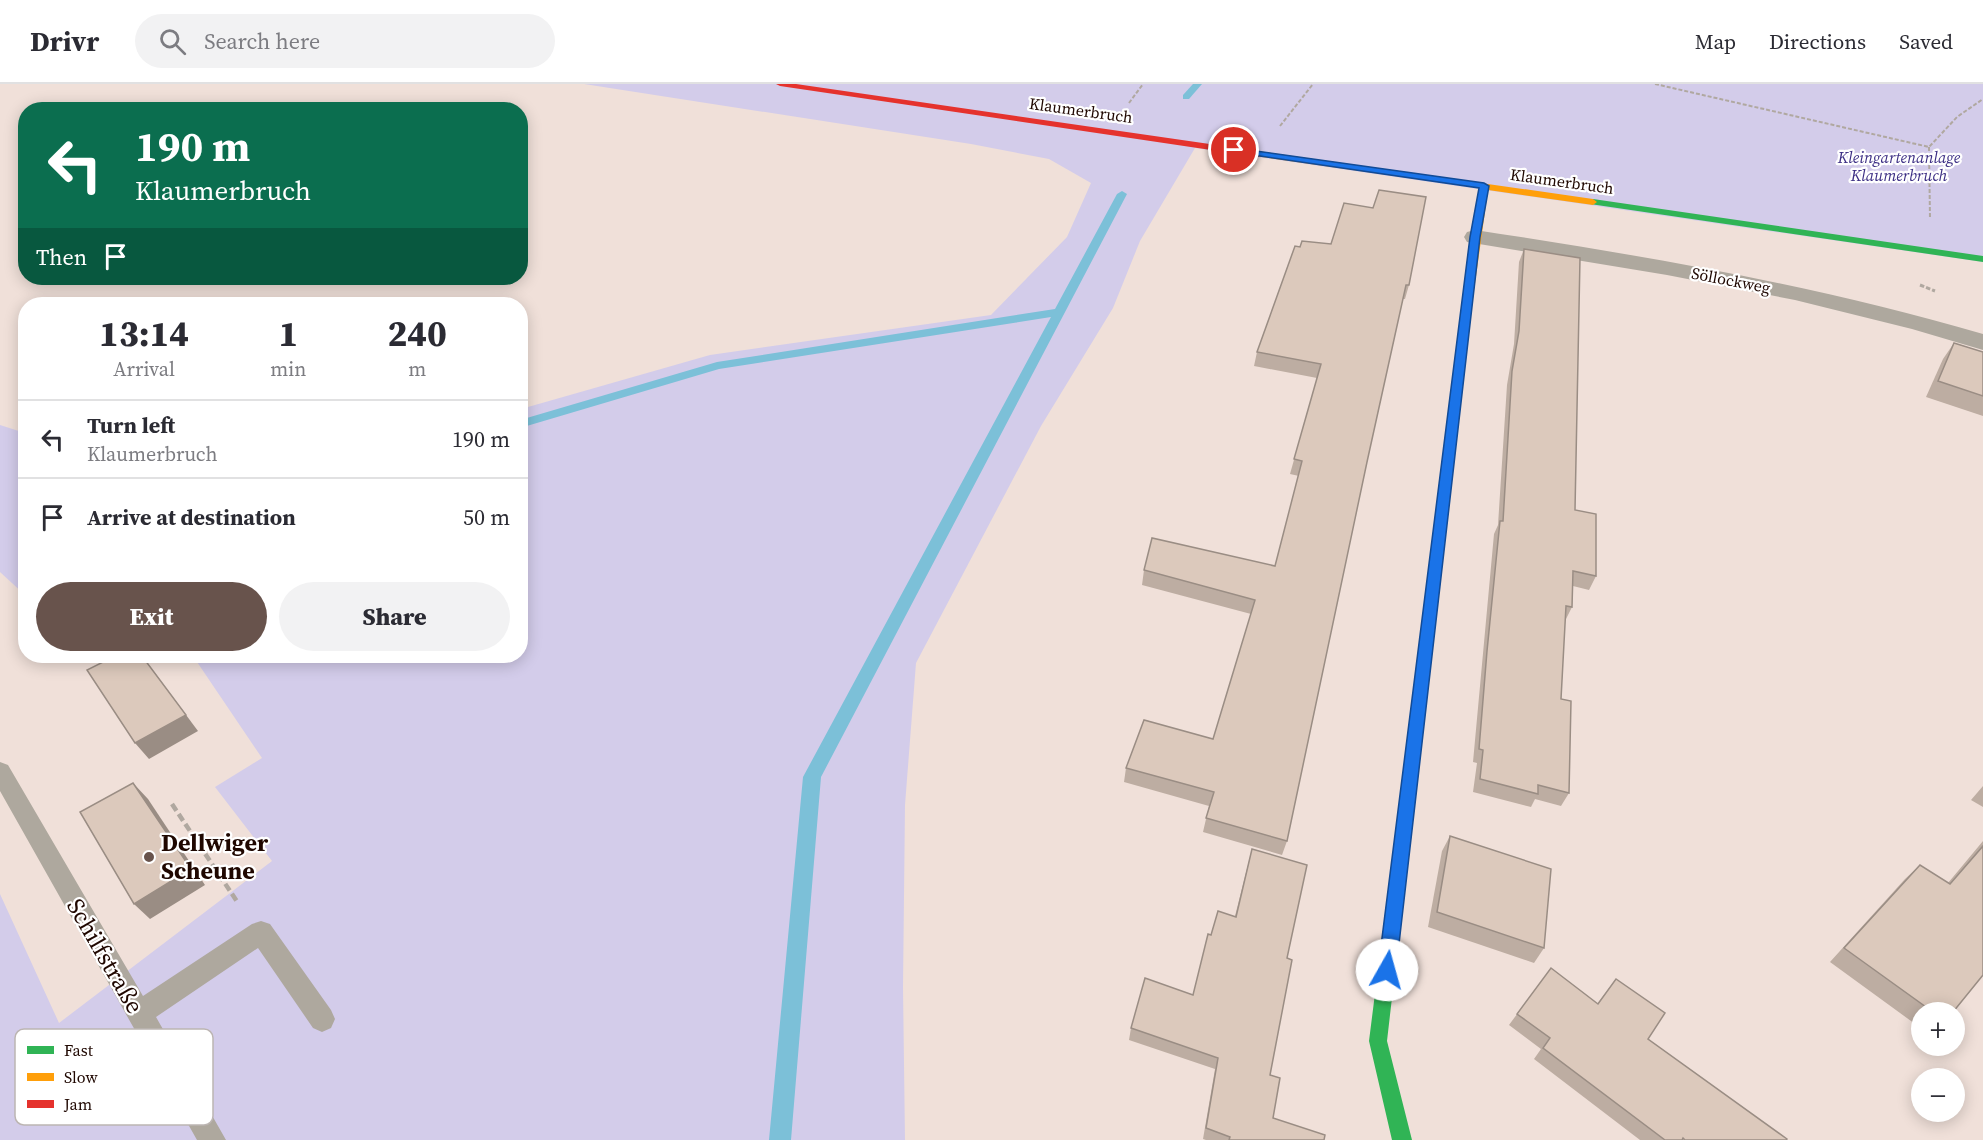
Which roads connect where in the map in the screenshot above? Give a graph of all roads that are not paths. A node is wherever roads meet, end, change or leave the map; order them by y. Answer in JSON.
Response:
{"nodes":[{"id":1,"x":780,"y":84,"type":"edge"},
{"id":2,"x":1484,"y":186,"type":"junction"},
{"id":3,"x":1475,"y":237,"type":"junction"},
{"id":4,"x":1983,"y":259,"type":"edge"},
{"id":5,"x":1983,"y":342,"type":"edge"},
{"id":6,"x":0,"y":771,"type":"edge"},
{"id":7,"x":139,"y":1013,"type":"junction"},
{"id":8,"x":322,"y":1019,"type":"dead end"},
{"id":9,"x":148,"y":1029,"type":"edge"},
{"id":10,"x":203,"y":1125,"type":"edge"},
{"id":11,"x":212,"y":1140,"type":"edge"},
{"id":12,"x":1402,"y":1140,"type":"edge"}],
"edges":[{"from":1,"to":2,"type":"street","name":"Klaumerbruch"},
{"from":2,"to":3,"type":"street"},
{"from":2,"to":4,"type":"street","name":"Klaumerbruch"},
{"from":3,"to":5,"type":"street","name":"Söllockweg"},
{"from":3,"to":12,"type":"street"},
{"from":6,"to":7,"type":"lane","name":"Schilfstraße"},
{"from":7,"to":8,"type":"lane"},
{"from":7,"to":9,"type":"lane","name":"Schilfstraße"},
{"from":10,"to":11,"type":"lane","name":"Schilfstraße"}]}
